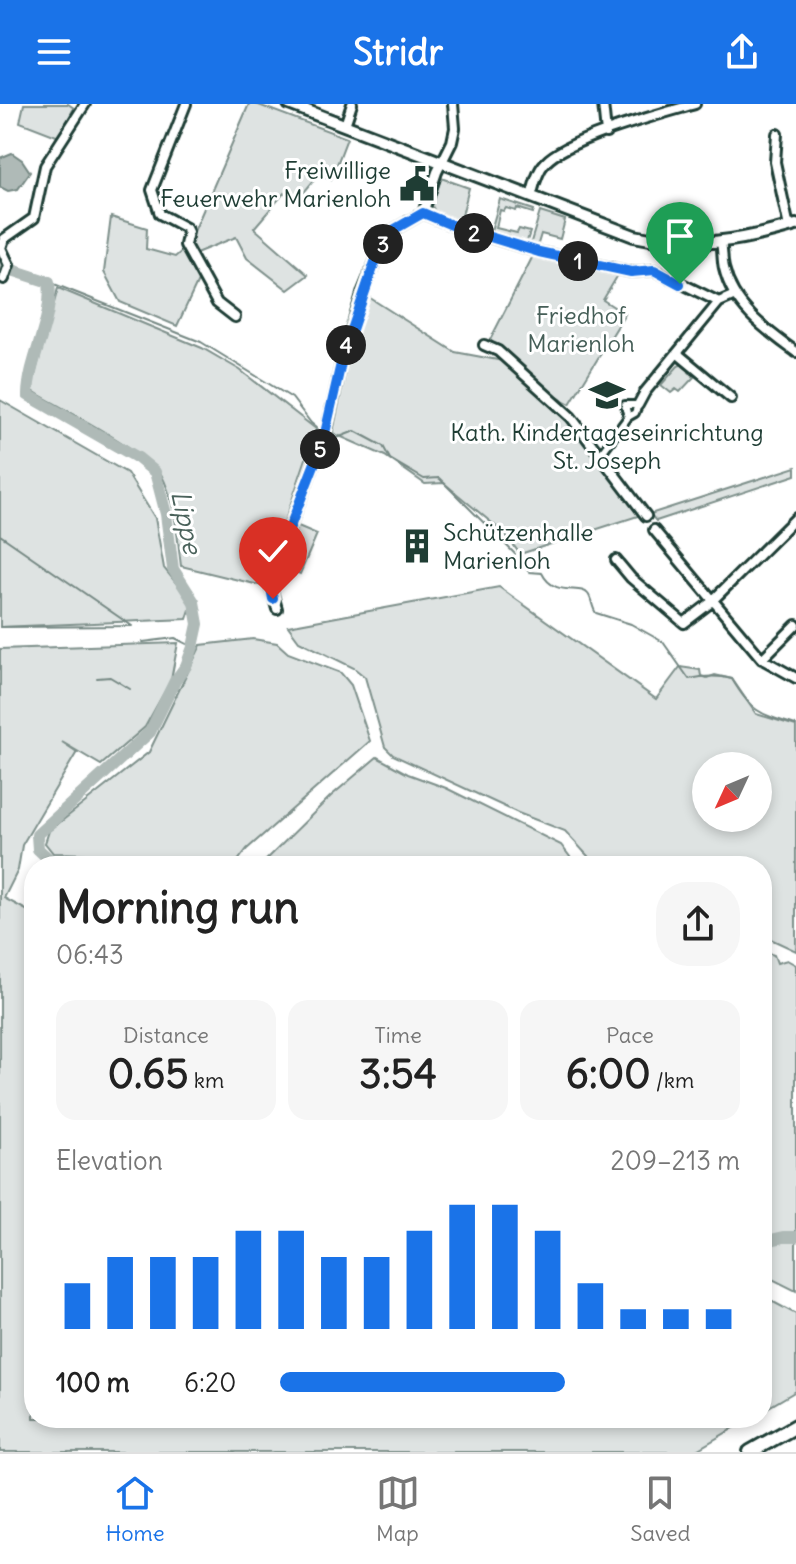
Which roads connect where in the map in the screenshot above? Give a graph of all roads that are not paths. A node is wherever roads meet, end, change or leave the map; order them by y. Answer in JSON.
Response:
{"nodes":[{"id":1,"x":85,"y":104,"type":"edge"},
{"id":2,"x":186,"y":104,"type":"edge"},
{"id":3,"x":289,"y":104,"type":"edge"},
{"id":4,"x":352,"y":104,"type":"edge"},
{"id":5,"x":453,"y":104,"type":"edge"},
{"id":6,"x":603,"y":104,"type":"edge"},
{"id":7,"x":695,"y":104,"type":"edge"},
{"id":8,"x":345,"y":125,"type":"junction"},
{"id":9,"x":606,"y":133,"type":"junction"},
{"id":10,"x":777,"y":134,"type":"dead end"},
{"id":11,"x":442,"y":164,"type":"junction"},
{"id":12,"x":531,"y":197,"type":"junction"},
{"id":13,"x":423,"y":213,"type":"junction"},
{"id":14,"x":793,"y":226,"type":"edge"},
{"id":15,"x":721,"y":243,"type":"junction"},
{"id":16,"x":5,"y":277,"type":"dead end"},
{"id":17,"x":735,"y":295,"type":"junction"},
{"id":18,"x":719,"y":302,"type":"junction"},
{"id":19,"x":235,"y":317,"type":"dead end"},
{"id":20,"x":484,"y":345,"type":"dead end"},
{"id":21,"x":796,"y":352,"type":"edge"},
{"id":22,"x":678,"y":354,"type":"junction"},
{"id":23,"x":731,"y":398,"type":"dead end"},
{"id":24,"x":638,"y":405,"type":"junction"},
{"id":25,"x":628,"y":417,"type":"junction"},
{"id":26,"x":600,"y":455,"type":"junction"},
{"id":27,"x":646,"y":516,"type":"dead end"},
{"id":28,"x":796,"y":518,"type":"edge"},
{"id":29,"x":654,"y":530,"type":"dead end"},
{"id":30,"x":616,"y":560,"type":"dead end"},
{"id":31,"x":711,"y":600,"type":"junction"},
{"id":32,"x":277,"y":609,"type":"dead end"},
{"id":33,"x":796,"y":625,"type":"edge"},
{"id":34,"x":762,"y":659,"type":"junction"},
{"id":35,"x":796,"y":678,"type":"edge"},
{"id":36,"x":796,"y":1426,"type":"edge"},
{"id":37,"x":750,"y":1452,"type":"edge"}],
"edges":[{"from":1,"to":16,"type":"street"},
{"from":2,"to":19,"type":"street"},
{"from":3,"to":8,"type":"street"},
{"from":4,"to":8,"type":"street"},
{"from":5,"to":11,"type":"street"},
{"from":6,"to":9,"type":"street"},
{"from":7,"to":9,"type":"street"},
{"from":8,"to":11,"type":"street"},
{"from":9,"to":12,"type":"street"},
{"from":10,"to":14,"type":"street"},
{"from":11,"to":12,"type":"street"},
{"from":11,"to":13,"type":"street"},
{"from":12,"to":15,"type":"street"},
{"from":13,"to":18,"type":"street"},
{"from":13,"to":32,"type":"street"},
{"from":14,"to":15,"type":"street"},
{"from":15,"to":17,"type":"street"},
{"from":17,"to":18,"type":"street"},
{"from":17,"to":21,"type":"street"},
{"from":18,"to":22,"type":"street"},
{"from":20,"to":26,"type":"street"},
{"from":22,"to":23,"type":"street"},
{"from":22,"to":24,"type":"street"},
{"from":24,"to":25,"type":"street"},
{"from":24,"to":25,"type":"street"},
{"from":25,"to":26,"type":"street"},
{"from":26,"to":27,"type":"street"},
{"from":28,"to":31,"type":"street"},
{"from":29,"to":31,"type":"street"},
{"from":30,"to":31,"type":"street"},
{"from":31,"to":34,"type":"street"},
{"from":33,"to":34,"type":"street"},
{"from":34,"to":35,"type":"street"},
{"from":36,"to":37,"type":"highway"}]}
